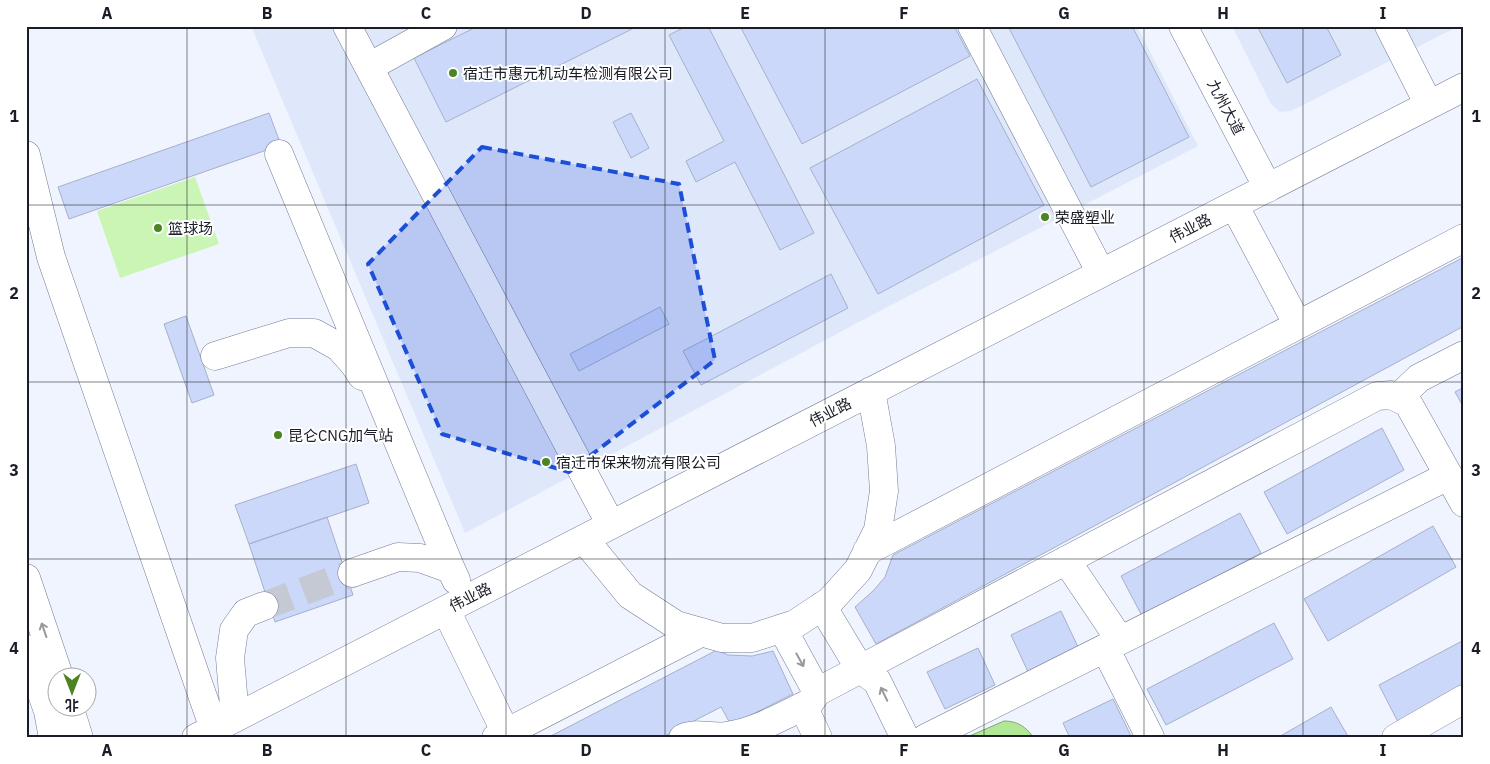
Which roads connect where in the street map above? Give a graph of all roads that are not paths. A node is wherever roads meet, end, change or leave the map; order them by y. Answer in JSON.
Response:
{"nodes":[{"id":1,"x":347,"y":26,"type":"edge"},
{"id":2,"x":443,"y":26,"type":"edge"},
{"id":3,"x":972,"y":26,"type":"edge"},
{"id":4,"x":1184,"y":26,"type":"edge"},
{"id":5,"x":1388,"y":26,"type":"edge"},
{"id":6,"x":369,"y":66,"type":"junction"},
{"id":7,"x":1464,"y":87,"type":"edge"},
{"id":8,"x":1429,"y":105,"type":"junction"},
{"id":9,"x":279,"y":154,"type":"dead end"},
{"id":10,"x":26,"y":155,"type":"edge"},
{"id":11,"x":1268,"y":188,"type":"junction"},
{"id":12,"x":1234,"y":205,"type":"junction"},
{"id":13,"x":1464,"y":238,"type":"edge"},
{"id":14,"x":1101,"y":273,"type":"junction"},
{"id":15,"x":1298,"y":325,"type":"junction"},
{"id":16,"x":1464,"y":355,"type":"edge"},
{"id":17,"x":215,"y":356,"type":"dead end"},
{"id":18,"x":871,"y":391,"type":"junction"},
{"id":19,"x":1398,"y":398,"type":"junction"},
{"id":20,"x":386,"y":413,"type":"junction"},
{"id":21,"x":1458,"y":487,"type":"edge"},
{"id":22,"x":612,"y":525,"type":"junction"},
{"id":23,"x":584,"y":538,"type":"junction"},
{"id":24,"x":867,"y":551,"type":"junction"},
{"id":25,"x":1066,"y":560,"type":"junction"},
{"id":26,"x":451,"y":569,"type":"junction"},
{"id":27,"x":352,"y":573,"type":"tunnel mouth"},
{"id":28,"x":26,"y":578,"type":"edge"},
{"id":29,"x":455,"y":605,"type":"junction"},
{"id":30,"x":264,"y":606,"type":"tunnel mouth"},
{"id":31,"x":822,"y":606,"type":"junction"},
{"id":32,"x":782,"y":628,"type":"junction"},
{"id":33,"x":702,"y":632,"type":"junction"},
{"id":34,"x":1112,"y":644,"type":"junction"},
{"id":35,"x":26,"y":649,"type":"edge"},
{"id":36,"x":56,"y":666,"type":"edge"},
{"id":37,"x":860,"y":669,"type":"junction"},
{"id":38,"x":813,"y":698,"type":"junction"},
{"id":39,"x":1464,"y":699,"type":"edge"},
{"id":40,"x":72,"y":716,"type":"edge"},
{"id":41,"x":215,"y":728,"type":"edge"},
{"id":42,"x":501,"y":735,"type":"edge"},
{"id":43,"x":1150,"y":737,"type":"edge"},
{"id":44,"x":54,"y":738,"type":"edge"},
{"id":45,"x":79,"y":738,"type":"edge"},
{"id":46,"x":684,"y":738,"type":"edge"},
{"id":47,"x":818,"y":738,"type":"edge"},
{"id":48,"x":906,"y":738,"type":"edge"},
{"id":49,"x":926,"y":738,"type":"edge"},
{"id":50,"x":1396,"y":738,"type":"edge"}],
"edges":[{"from":1,"to":6,"type":"street"},
{"from":2,"to":6,"type":"street"},
{"from":3,"to":14,"type":"street"},
{"from":4,"to":11,"type":"street","name":"九州大道"},
{"from":5,"to":8,"type":"street"},
{"from":6,"to":22,"type":"street"},
{"from":7,"to":8,"type":"street","name":"伟业路"},
{"from":8,"to":11,"type":"street","name":"伟业路"},
{"from":9,"to":20,"type":"street"},
{"from":10,"to":41,"type":"street"},
{"from":11,"to":12,"type":"street","name":"伟业路"},
{"from":12,"to":14,"type":"street","name":"伟业路"},
{"from":12,"to":15,"type":"street"},
{"from":13,"to":15,"type":"street"},
{"from":14,"to":18,"type":"street","name":"伟业路"},
{"from":15,"to":24,"type":"street"},
{"from":16,"to":19,"type":"street"},
{"from":17,"to":20,"type":"street"},
{"from":18,"to":22,"type":"street","name":"伟业路"},
{"from":18,"to":24,"type":"street"},
{"from":19,"to":21,"type":"street"},
{"from":19,"to":25,"type":"street"},
{"from":20,"to":26,"type":"street"},
{"from":21,"to":34,"type":"street"},
{"from":22,"to":23,"type":"street","name":"伟业路"},
{"from":23,"to":29,"type":"street","name":"伟业路"},
{"from":23,"to":33,"type":"street"},
{"from":24,"to":31,"type":"street"},
{"from":25,"to":34,"type":"street"},
{"from":25,"to":37,"type":"street"},
{"from":26,"to":27,"type":"street"},
{"from":26,"to":29,"type":"street"},
{"from":36,"to":28,"type":"street","one_way":true},
{"from":29,"to":41,"type":"street","name":"伟业路"},
{"from":29,"to":42,"type":"street"},
{"from":30,"to":41,"type":"street"},
{"from":31,"to":32,"type":"street"},
{"from":31,"to":37,"type":"street"},
{"from":32,"to":33,"type":"street"},
{"from":32,"to":38,"type":"street","one_way":true},
{"from":33,"to":42,"type":"street"},
{"from":34,"to":43,"type":"street"},
{"from":34,"to":49,"type":"street"},
{"from":35,"to":44,"type":"street"},
{"from":37,"to":38,"type":"street"},
{"from":48,"to":37,"type":"street","one_way":true},
{"from":38,"to":46,"type":"street"},
{"from":38,"to":47,"type":"street"},
{"from":39,"to":50,"type":"street"},
{"from":40,"to":45,"type":"street"}]}
